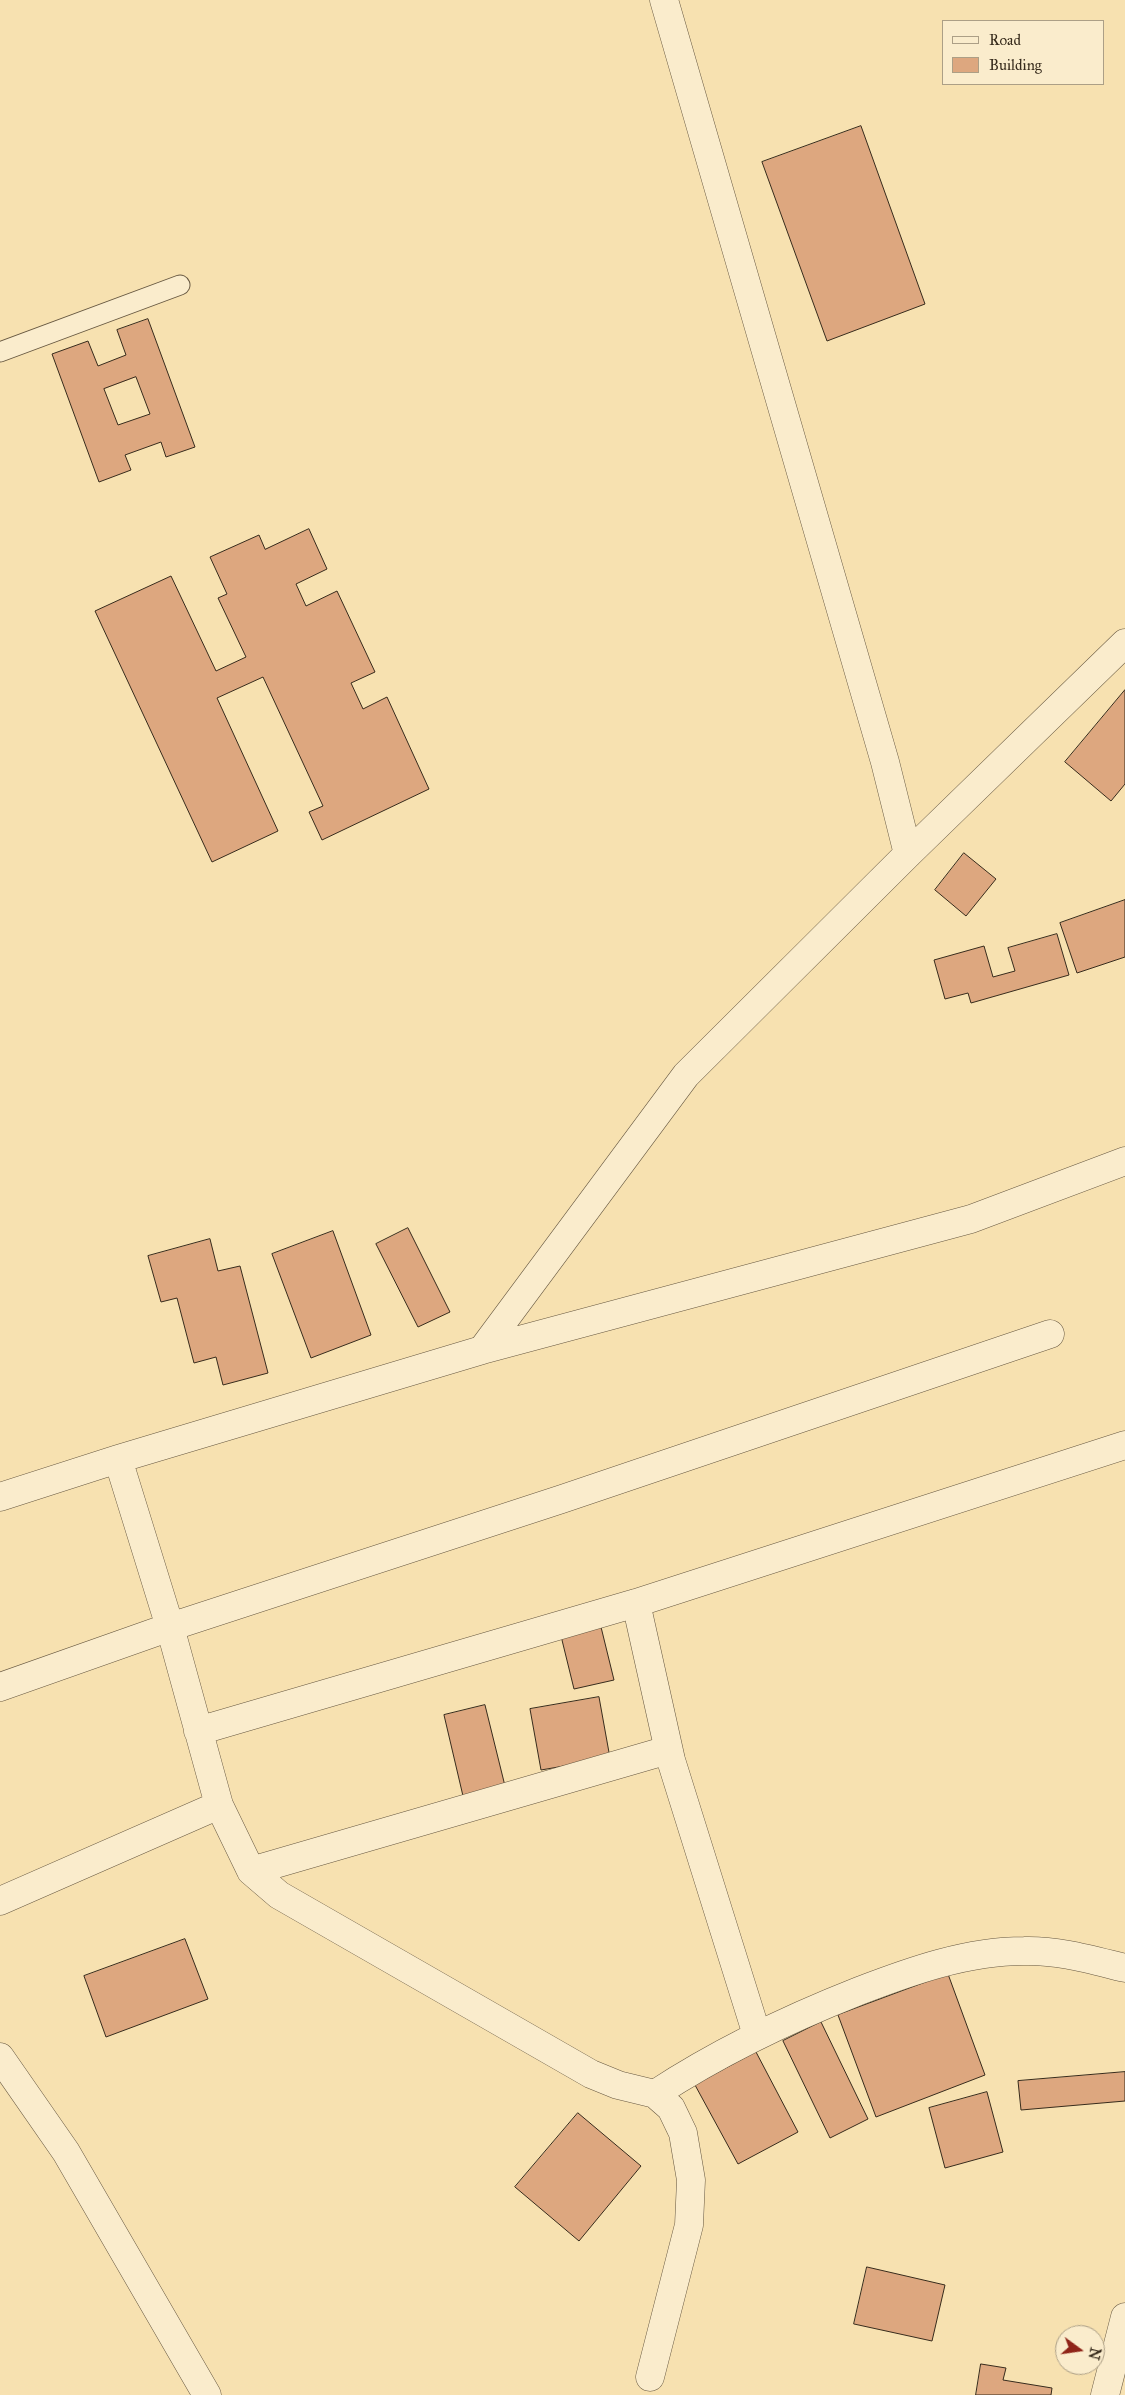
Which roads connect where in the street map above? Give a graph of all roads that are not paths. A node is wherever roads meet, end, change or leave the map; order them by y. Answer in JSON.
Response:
{"nodes":[{"id":1,"x":664,"y":0,"type":"edge"},
{"id":2,"x":180,"y":285,"type":"dead end"},
{"id":3,"x":0,"y":352,"type":"edge"},
{"id":4,"x":1125,"y":643,"type":"edge"},
{"id":5,"x":908,"y":854,"type":"junction"},
{"id":6,"x":1125,"y":1161,"type":"edge"},
{"id":7,"x":1050,"y":1334,"type":"dead end"},
{"id":8,"x":482,"y":1350,"type":"junction"},
{"id":9,"x":1125,"y":1445,"type":"edge"},
{"id":10,"x":118,"y":1459,"type":"junction"},
{"id":11,"x":0,"y":1497,"type":"edge"},
{"id":12,"x":636,"y":1603,"type":"junction"},
{"id":13,"x":170,"y":1627,"type":"junction"},
{"id":14,"x":0,"y":1687,"type":"edge"},
{"id":15,"x":198,"y":1731,"type":"junction"},
{"id":16,"x":668,"y":1750,"type":"junction"},
{"id":17,"x":219,"y":1805,"type":"junction"},
{"id":18,"x":251,"y":1871,"type":"junction"},
{"id":19,"x":0,"y":1901,"type":"edge"},
{"id":20,"x":1125,"y":1968,"type":"edge"},
{"id":21,"x":757,"y":2035,"type":"junction"},
{"id":22,"x":0,"y":2057,"type":"edge"},
{"id":23,"x":655,"y":2094,"type":"junction"},
{"id":24,"x":1125,"y":2317,"type":"edge"},
{"id":25,"x":650,"y":2377,"type":"dead end"},
{"id":26,"x":207,"y":2395,"type":"edge"},
{"id":27,"x":1105,"y":2395,"type":"edge"}],
"edges":[{"from":1,"to":5,"type":"street"},
{"from":2,"to":3,"type":"lane"},
{"from":4,"to":5,"type":"street"},
{"from":5,"to":8,"type":"street"},
{"from":6,"to":8,"type":"street"},
{"from":7,"to":13,"type":"street"},
{"from":8,"to":10,"type":"street"},
{"from":9,"to":12,"type":"street"},
{"from":10,"to":11,"type":"street"},
{"from":10,"to":13,"type":"street"},
{"from":12,"to":15,"type":"street"},
{"from":12,"to":16,"type":"street"},
{"from":13,"to":14,"type":"street"},
{"from":13,"to":15,"type":"street"},
{"from":15,"to":17,"type":"street"},
{"from":16,"to":18,"type":"street"},
{"from":16,"to":21,"type":"street"},
{"from":17,"to":18,"type":"street"},
{"from":17,"to":19,"type":"street"},
{"from":18,"to":23,"type":"street"},
{"from":20,"to":21,"type":"street"},
{"from":21,"to":23,"type":"street"},
{"from":22,"to":26,"type":"street"},
{"from":23,"to":25,"type":"street"},
{"from":24,"to":27,"type":"street"}]}
